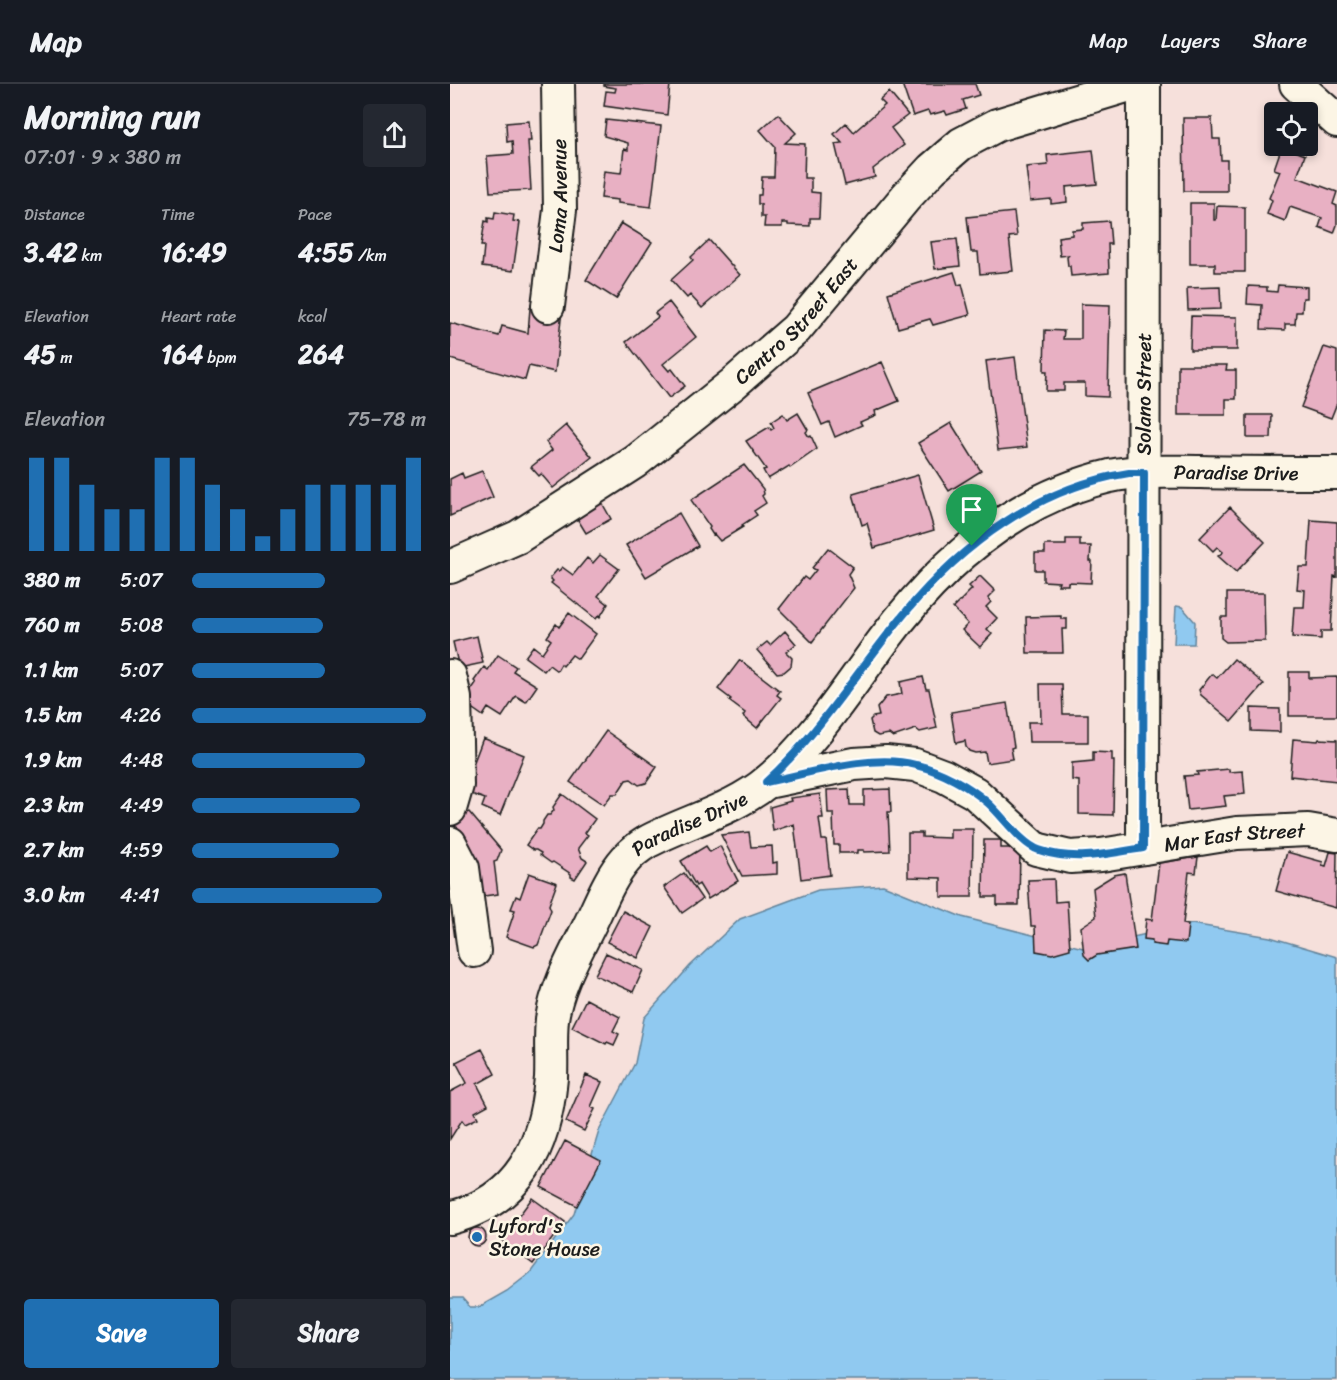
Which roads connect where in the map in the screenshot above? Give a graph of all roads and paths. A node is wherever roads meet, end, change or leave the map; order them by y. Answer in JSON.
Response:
{"nodes":[{"id":1,"x":558,"y":84,"type":"edge"},
{"id":2,"x":1133,"y":84,"type":"edge"},
{"id":3,"x":1144,"y":84,"type":"edge"},
{"id":4,"x":1296,"y":84,"type":"edge"},
{"id":5,"x":1337,"y":121,"type":"edge"},
{"id":6,"x":548,"y":306,"type":"dead end"},
{"id":7,"x":1144,"y":473,"type":"junction"},
{"id":8,"x":1337,"y":474,"type":"edge"},
{"id":9,"x":450,"y":567,"type":"edge"},
{"id":10,"x":450,"y":676,"type":"edge"},
{"id":11,"x":766,"y":782,"type":"junction"},
{"id":12,"x":450,"y":809,"type":"edge"},
{"id":13,"x":1337,"y":835,"type":"edge"},
{"id":14,"x":450,"y":843,"type":"edge"},
{"id":15,"x":1143,"y":848,"type":"junction"},
{"id":16,"x":474,"y":951,"type":"dead end"},
{"id":17,"x":450,"y":1218,"type":"edge"}],
"edges":[{"from":1,"to":6,"type":"street","name":"Loma Avenue"},
{"from":2,"to":9,"type":"street","name":"Centro Street East"},
{"from":3,"to":7,"type":"street","name":"Solano Street"},
{"from":4,"to":5,"type":"street"},
{"from":7,"to":8,"type":"street","name":"Paradise Drive"},
{"from":7,"to":11,"type":"street","name":"Paradise Drive"},
{"from":7,"to":15,"type":"street","name":"Solano Street"},
{"from":10,"to":12,"type":"street"},
{"from":11,"to":15,"type":"street","name":"Mar East Street"},
{"from":11,"to":17,"type":"street","name":"Paradise Drive"},
{"from":13,"to":15,"type":"street","name":"Mar East Street"},
{"from":14,"to":16,"type":"street"}]}
